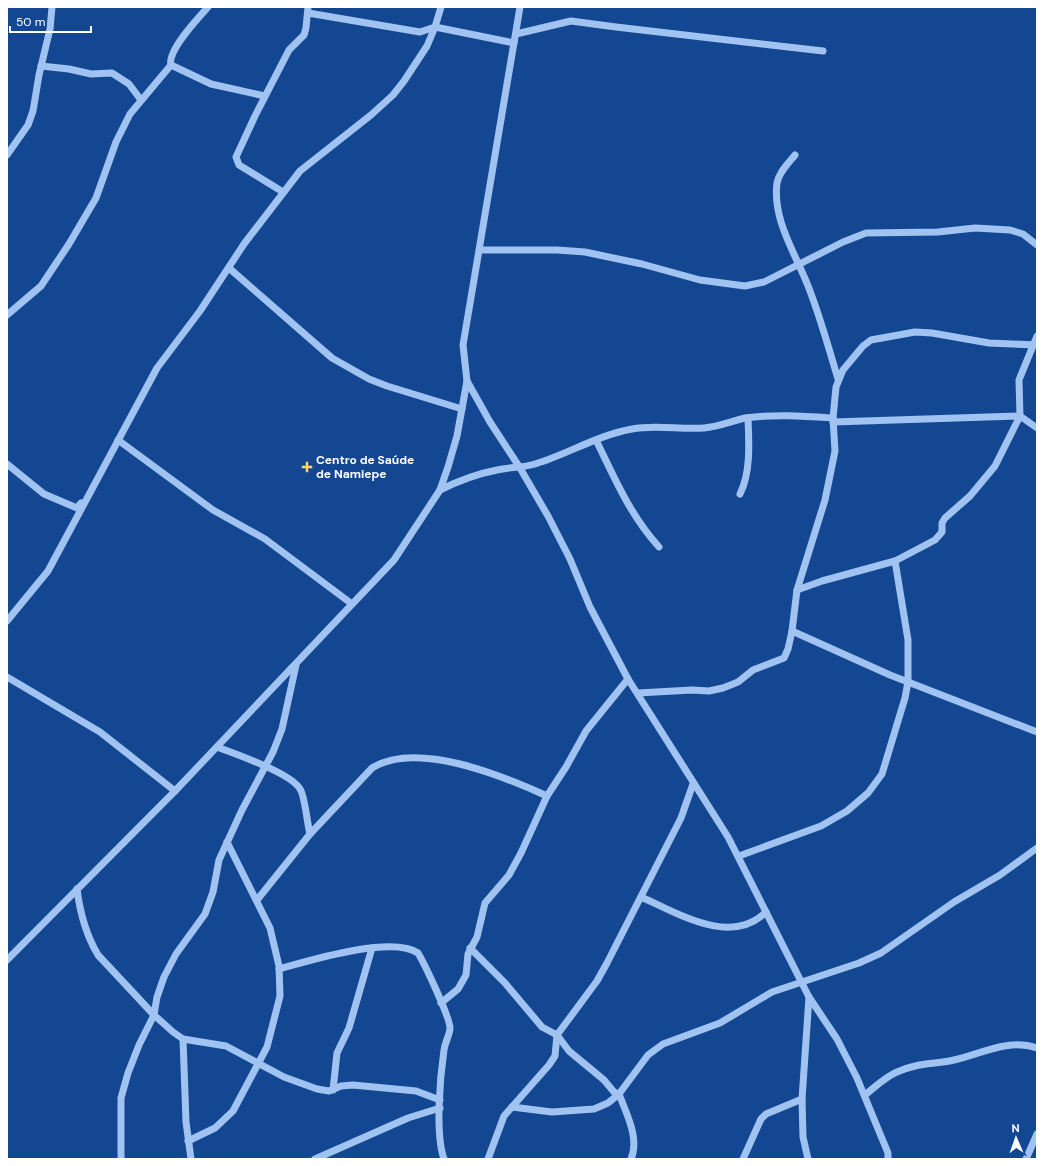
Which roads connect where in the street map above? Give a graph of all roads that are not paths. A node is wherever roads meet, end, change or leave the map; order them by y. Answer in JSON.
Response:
{"nodes":[{"id":1,"x":52,"y":7,"type":"edge"},
{"id":2,"x":208,"y":7,"type":"edge"},
{"id":3,"x":440,"y":7,"type":"edge"},
{"id":4,"x":520,"y":7,"type":"edge"},
{"id":5,"x":308,"y":10,"type":"edge"},
{"id":6,"x":435,"y":27,"type":"junction"},
{"id":7,"x":516,"y":34,"type":"junction"},
{"id":8,"x":514,"y":43,"type":"junction"},
{"id":9,"x":823,"y":51,"type":"dead end"},
{"id":10,"x":171,"y":65,"type":"junction"},
{"id":11,"x":41,"y":66,"type":"junction"},
{"id":12,"x":265,"y":96,"type":"junction"},
{"id":13,"x":141,"y":100,"type":"junction"},
{"id":14,"x":7,"y":155,"type":"edge"},
{"id":15,"x":795,"y":155,"type":"dead end"},
{"id":16,"x":283,"y":192,"type":"junction"},
{"id":17,"x":1037,"y":245,"type":"edge"},
{"id":18,"x":480,"y":250,"type":"junction"},
{"id":19,"x":798,"y":264,"type":"junction"},
{"id":20,"x":228,"y":268,"type":"junction"},
{"id":21,"x":7,"y":315,"type":"edge"},
{"id":22,"x":1037,"y":336,"type":"edge"},
{"id":23,"x":1035,"y":345,"type":"edge"},
{"id":24,"x":838,"y":379,"type":"junction"},
{"id":25,"x":467,"y":381,"type":"junction"},
{"id":26,"x":462,"y":409,"type":"junction"},
{"id":27,"x":1020,"y":416,"type":"junction"},
{"id":28,"x":748,"y":418,"type":"junction"},
{"id":29,"x":833,"y":420,"type":"junction"},
{"id":30,"x":1037,"y":428,"type":"edge"},
{"id":31,"x":118,"y":440,"type":"junction"},
{"id":32,"x":596,"y":440,"type":"junction"},
{"id":33,"x":7,"y":464,"type":"edge"},
{"id":34,"x":520,"y":468,"type":"junction"},
{"id":35,"x":440,"y":490,"type":"junction"},
{"id":36,"x":90,"y":491,"type":"junction"},
{"id":37,"x":740,"y":494,"type":"dead end"},
{"id":38,"x":659,"y":547,"type":"dead end"},
{"id":39,"x":895,"y":561,"type":"junction"},
{"id":40,"x":797,"y":590,"type":"junction"},
{"id":41,"x":352,"y":604,"type":"junction"},
{"id":42,"x":7,"y":621,"type":"edge"},
{"id":43,"x":792,"y":631,"type":"junction"},
{"id":44,"x":296,"y":665,"type":"junction"},
{"id":45,"x":7,"y":677,"type":"edge"},
{"id":46,"x":628,"y":679,"type":"junction"},
{"id":47,"x":908,"y":682,"type":"junction"},
{"id":48,"x":638,"y":693,"type":"junction"},
{"id":49,"x":1037,"y":732,"type":"edge"},
{"id":50,"x":217,"y":747,"type":"junction"},
{"id":51,"x":266,"y":766,"type":"junction"},
{"id":52,"x":693,"y":784,"type":"junction"},
{"id":53,"x":175,"y":790,"type":"junction"},
{"id":54,"x":547,"y":796,"type":"junction"},
{"id":55,"x":310,"y":834,"type":"junction"},
{"id":56,"x":227,"y":842,"type":"junction"},
{"id":57,"x":1037,"y":848,"type":"edge"},
{"id":58,"x":739,"y":856,"type":"junction"},
{"id":59,"x":77,"y":890,"type":"junction"},
{"id":60,"x":641,"y":897,"type":"junction"},
{"id":61,"x":256,"y":900,"type":"junction"},
{"id":62,"x":766,"y":912,"type":"junction"},
{"id":63,"x":372,"y":948,"type":"junction"},
{"id":64,"x":470,"y":948,"type":"junction"},
{"id":65,"x":7,"y":960,"type":"edge"},
{"id":66,"x":279,"y":970,"type":"junction"},
{"id":67,"x":801,"y":983,"type":"junction"},
{"id":68,"x":809,"y":997,"type":"junction"},
{"id":69,"x":441,"y":1003,"type":"junction"},
{"id":70,"x":154,"y":1015,"type":"junction"},
{"id":71,"x":557,"y":1035,"type":"junction"},
{"id":72,"x":182,"y":1039,"type":"junction"},
{"id":73,"x":1037,"y":1048,"type":"edge"},
{"id":74,"x":258,"y":1064,"type":"junction"},
{"id":75,"x":333,"y":1090,"type":"junction"},
{"id":76,"x":619,"y":1094,"type":"junction"},
{"id":77,"x":865,"y":1095,"type":"junction"},
{"id":78,"x":802,"y":1099,"type":"junction"},
{"id":79,"x":440,"y":1100,"type":"junction"},
{"id":80,"x":512,"y":1107,"type":"junction"},
{"id":81,"x":440,"y":1108,"type":"junction"},
{"id":82,"x":1037,"y":1134,"type":"edge"},
{"id":83,"x":188,"y":1141,"type":"junction"},
{"id":84,"x":121,"y":1159,"type":"edge"},
{"id":85,"x":191,"y":1159,"type":"edge"},
{"id":86,"x":314,"y":1159,"type":"edge"},
{"id":87,"x":444,"y":1159,"type":"edge"},
{"id":88,"x":488,"y":1159,"type":"edge"},
{"id":89,"x":630,"y":1159,"type":"edge"},
{"id":90,"x":743,"y":1159,"type":"edge"},
{"id":91,"x":808,"y":1159,"type":"edge"},
{"id":92,"x":888,"y":1159,"type":"edge"},
{"id":93,"x":1026,"y":1159,"type":"edge"}],
"edges":[{"from":1,"to":11,"type":"street"},
{"from":2,"to":10,"type":"street"},
{"from":3,"to":6,"type":"street"},
{"from":4,"to":7,"type":"street"},
{"from":5,"to":6,"type":"street"},
{"from":5,"to":12,"type":"street"},
{"from":6,"to":8,"type":"street"},
{"from":6,"to":16,"type":"street"},
{"from":7,"to":8,"type":"street"},
{"from":7,"to":9,"type":"street"},
{"from":8,"to":18,"type":"street"},
{"from":10,"to":12,"type":"street"},
{"from":10,"to":13,"type":"street"},
{"from":11,"to":13,"type":"street"},
{"from":11,"to":14,"type":"street"},
{"from":12,"to":16,"type":"street"},
{"from":13,"to":21,"type":"street"},
{"from":15,"to":19,"type":"street"},
{"from":16,"to":20,"type":"street"},
{"from":17,"to":19,"type":"street"},
{"from":18,"to":19,"type":"street"},
{"from":18,"to":25,"type":"street"},
{"from":19,"to":24,"type":"street"},
{"from":20,"to":26,"type":"street"},
{"from":20,"to":31,"type":"street"},
{"from":22,"to":23,"type":"street"},
{"from":23,"to":24,"type":"street"},
{"from":23,"to":27,"type":"street"},
{"from":24,"to":29,"type":"street"},
{"from":25,"to":26,"type":"street"},
{"from":25,"to":34,"type":"street"},
{"from":26,"to":35,"type":"street"},
{"from":27,"to":29,"type":"street"},
{"from":27,"to":30,"type":"street"},
{"from":27,"to":39,"type":"street"},
{"from":28,"to":29,"type":"street"},
{"from":28,"to":32,"type":"street"},
{"from":28,"to":37,"type":"street"},
{"from":29,"to":40,"type":"street"},
{"from":31,"to":36,"type":"street"},
{"from":31,"to":41,"type":"street"},
{"from":32,"to":34,"type":"street"},
{"from":32,"to":38,"type":"street"},
{"from":33,"to":36,"type":"street"},
{"from":34,"to":35,"type":"street"},
{"from":34,"to":46,"type":"street"},
{"from":35,"to":41,"type":"street"},
{"from":36,"to":42,"type":"street"},
{"from":39,"to":40,"type":"street"},
{"from":39,"to":47,"type":"street"},
{"from":40,"to":43,"type":"street"},
{"from":41,"to":44,"type":"street"},
{"from":43,"to":47,"type":"street"},
{"from":43,"to":48,"type":"street"},
{"from":44,"to":50,"type":"street"},
{"from":44,"to":51,"type":"street"},
{"from":45,"to":53,"type":"street"},
{"from":46,"to":48,"type":"street"},
{"from":46,"to":54,"type":"street"},
{"from":47,"to":49,"type":"street"},
{"from":47,"to":58,"type":"street"},
{"from":48,"to":52,"type":"street"},
{"from":50,"to":51,"type":"street"},
{"from":50,"to":53,"type":"street"},
{"from":51,"to":55,"type":"street"},
{"from":51,"to":56,"type":"street"},
{"from":52,"to":58,"type":"street"},
{"from":52,"to":60,"type":"street"},
{"from":53,"to":59,"type":"street"},
{"from":54,"to":55,"type":"street"},
{"from":54,"to":64,"type":"street"},
{"from":55,"to":61,"type":"street"},
{"from":56,"to":61,"type":"street"},
{"from":56,"to":70,"type":"street"},
{"from":57,"to":67,"type":"street"},
{"from":58,"to":62,"type":"street"},
{"from":59,"to":65,"type":"street"},
{"from":59,"to":70,"type":"street"},
{"from":60,"to":62,"type":"street"},
{"from":60,"to":71,"type":"street"},
{"from":61,"to":66,"type":"street"},
{"from":62,"to":67,"type":"street"},
{"from":63,"to":66,"type":"street"},
{"from":63,"to":69,"type":"street"},
{"from":63,"to":75,"type":"street"},
{"from":64,"to":69,"type":"street"},
{"from":64,"to":71,"type":"street"},
{"from":66,"to":74,"type":"street"},
{"from":67,"to":68,"type":"street"},
{"from":67,"to":76,"type":"street"},
{"from":68,"to":77,"type":"street"},
{"from":68,"to":78,"type":"street"},
{"from":69,"to":79,"type":"street"},
{"from":70,"to":72,"type":"street"},
{"from":70,"to":84,"type":"street"},
{"from":71,"to":76,"type":"street"},
{"from":71,"to":80,"type":"street"},
{"from":72,"to":74,"type":"street"},
{"from":72,"to":83,"type":"street"},
{"from":73,"to":77,"type":"street"},
{"from":74,"to":75,"type":"street"},
{"from":74,"to":83,"type":"street"},
{"from":75,"to":79,"type":"street"},
{"from":76,"to":80,"type":"street"},
{"from":76,"to":89,"type":"street"},
{"from":77,"to":92,"type":"street"},
{"from":78,"to":90,"type":"street"},
{"from":78,"to":91,"type":"street"},
{"from":79,"to":81,"type":"street"},
{"from":80,"to":88,"type":"street"},
{"from":81,"to":86,"type":"street"},
{"from":81,"to":87,"type":"street"},
{"from":82,"to":93,"type":"street"},
{"from":83,"to":85,"type":"street"}]}
